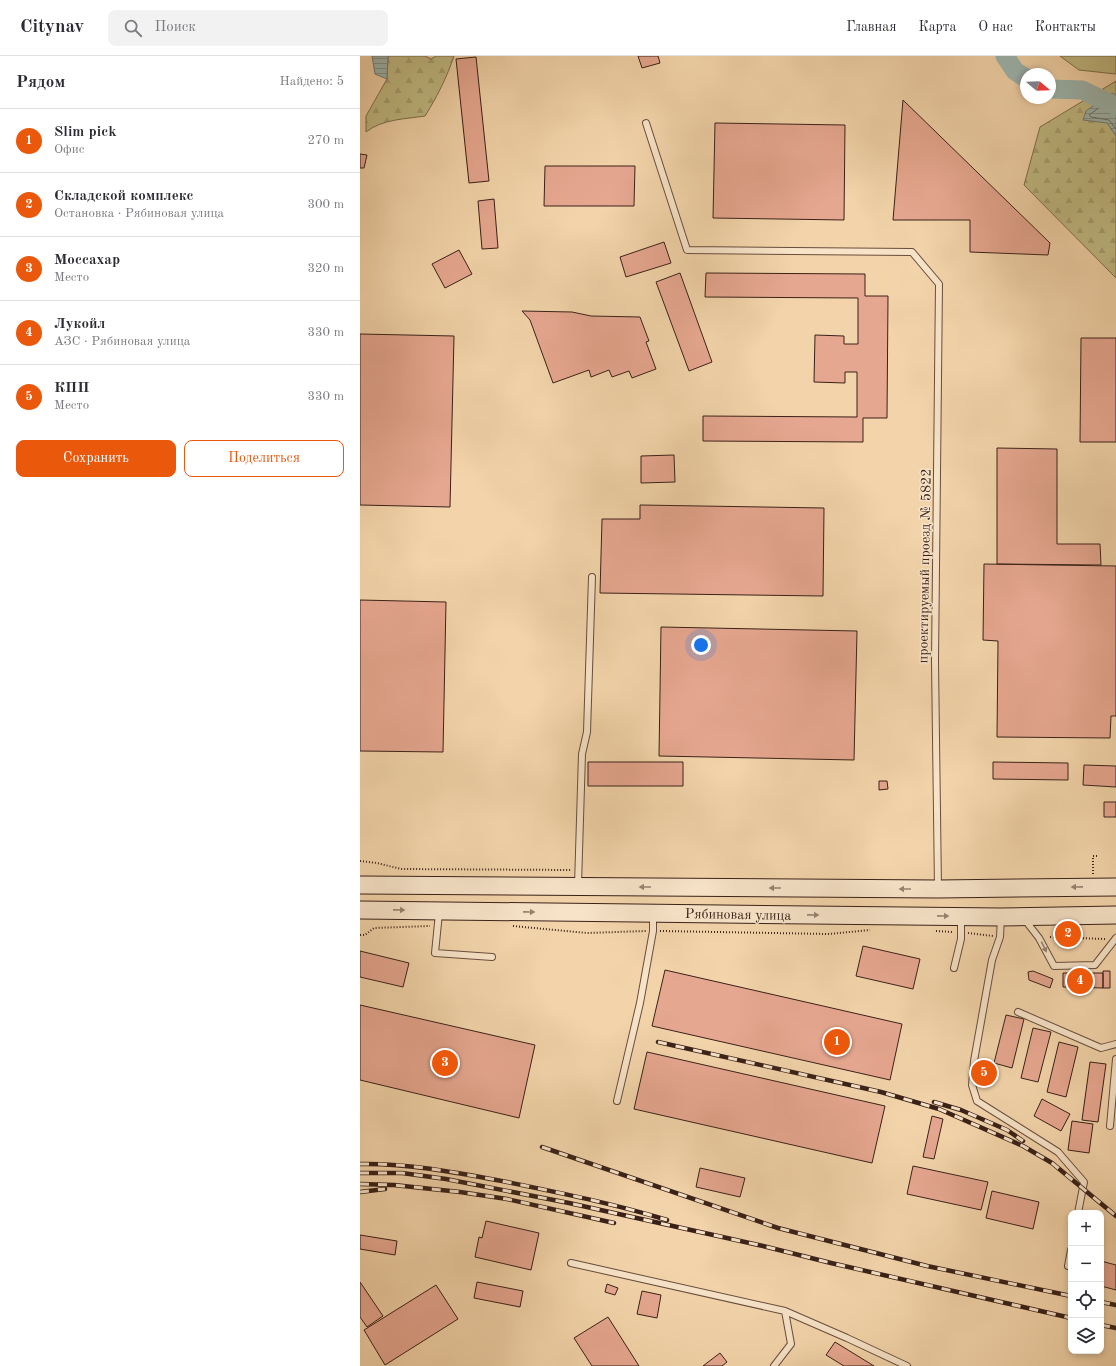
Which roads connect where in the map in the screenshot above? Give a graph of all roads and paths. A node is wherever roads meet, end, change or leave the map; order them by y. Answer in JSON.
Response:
{"nodes":[{"id":1,"x":646,"y":123,"type":"dead end"},
{"id":2,"x":592,"y":578,"type":"dead end"},
{"id":3,"x":1099,"y":856,"type":"dead end"},
{"id":4,"x":360,"y":861,"type":"edge"},
{"id":5,"x":1093,"y":867,"type":"dead end"},
{"id":6,"x":578,"y":878,"type":"junction"},
{"id":7,"x":360,"y":885,"type":"edge"},
{"id":8,"x":1116,"y":887,"type":"edge"},
{"id":9,"x":938,"y":889,"type":"junction"},
{"id":10,"x":360,"y":910,"type":"edge"},
{"id":11,"x":653,"y":913,"type":"junction"},
{"id":12,"x":1116,"y":915,"type":"edge"},
{"id":13,"x":1001,"y":917,"type":"junction"},
{"id":14,"x":1020,"y":917,"type":"junction"},
{"id":15,"x":439,"y":919,"type":"junction"},
{"id":16,"x":961,"y":924,"type":"junction"},
{"id":17,"x":506,"y":926,"type":"dead end"},
{"id":18,"x":872,"y":930,"type":"dead end"},
{"id":19,"x":653,"y":931,"type":"junction"},
{"id":20,"x":932,"y":931,"type":"dead end"},
{"id":21,"x":360,"y":935,"type":"edge"},
{"id":22,"x":1000,"y":937,"type":"junction"},
{"id":23,"x":1050,"y":937,"type":"dead end"},
{"id":24,"x":1115,"y":938,"type":"edge"},
{"id":25,"x":492,"y":956,"type":"dead end"},
{"id":26,"x":954,"y":968,"type":"dead end"},
{"id":27,"x":1018,"y":1012,"type":"dead end"},
{"id":28,"x":1116,"y":1044,"type":"edge"},
{"id":29,"x":1116,"y":1059,"type":"edge"},
{"id":30,"x":617,"y":1102,"type":"dead end"},
{"id":31,"x":1110,"y":1126,"type":"dead end"},
{"id":32,"x":1079,"y":1210,"type":"edge"},
{"id":33,"x":571,"y":1263,"type":"dead end"},
{"id":34,"x":785,"y":1311,"type":"junction"},
{"id":35,"x":774,"y":1366,"type":"edge"},
{"id":36,"x":907,"y":1366,"type":"edge"}],
"edges":[{"from":1,"to":9,"type":"lane","name":"проектируемый проезд № 5822"},
{"from":2,"to":6,"type":"lane"},
{"from":3,"to":5,"type":"path"},
{"from":4,"to":6,"type":"path"},
{"from":6,"to":7,"type":"main road","name":"Рябиновая улица"},
{"from":9,"to":6,"type":"main road","name":"Рябиновая улица","one_way":true},
{"from":8,"to":9,"type":"main road","name":"Рябиновая улица","one_way":true},
{"from":10,"to":15,"type":"main road","name":"Рябиновая улица","one_way":true},
{"from":15,"to":11,"type":"main road","name":"Рябиновая улица","one_way":true},
{"from":11,"to":16,"type":"main road","name":"Рябиновая улица","one_way":true},
{"from":11,"to":19,"type":"lane"},
{"from":12,"to":14,"type":"main road","name":"Рябиновая улица"},
{"from":13,"to":14,"type":"main road","name":"Рябиновая улица"},
{"from":13,"to":16,"type":"main road","name":"Рябиновая улица"},
{"from":13,"to":22,"type":"lane"},
{"from":14,"to":24,"type":"lane","one_way":true},
{"from":15,"to":21,"type":"path"},
{"from":15,"to":25,"type":"lane"},
{"from":16,"to":20,"type":"path"},
{"from":16,"to":22,"type":"path"},
{"from":16,"to":26,"type":"lane"},
{"from":17,"to":19,"type":"path"},
{"from":18,"to":19,"type":"path"},
{"from":19,"to":30,"type":"lane"},
{"from":22,"to":32,"type":"lane"},
{"from":23,"to":24,"type":"path"},
{"from":27,"to":28,"type":"lane"},
{"from":29,"to":31,"type":"lane"},
{"from":33,"to":34,"type":"lane"},
{"from":34,"to":35,"type":"lane"},
{"from":34,"to":36,"type":"lane"}]}
